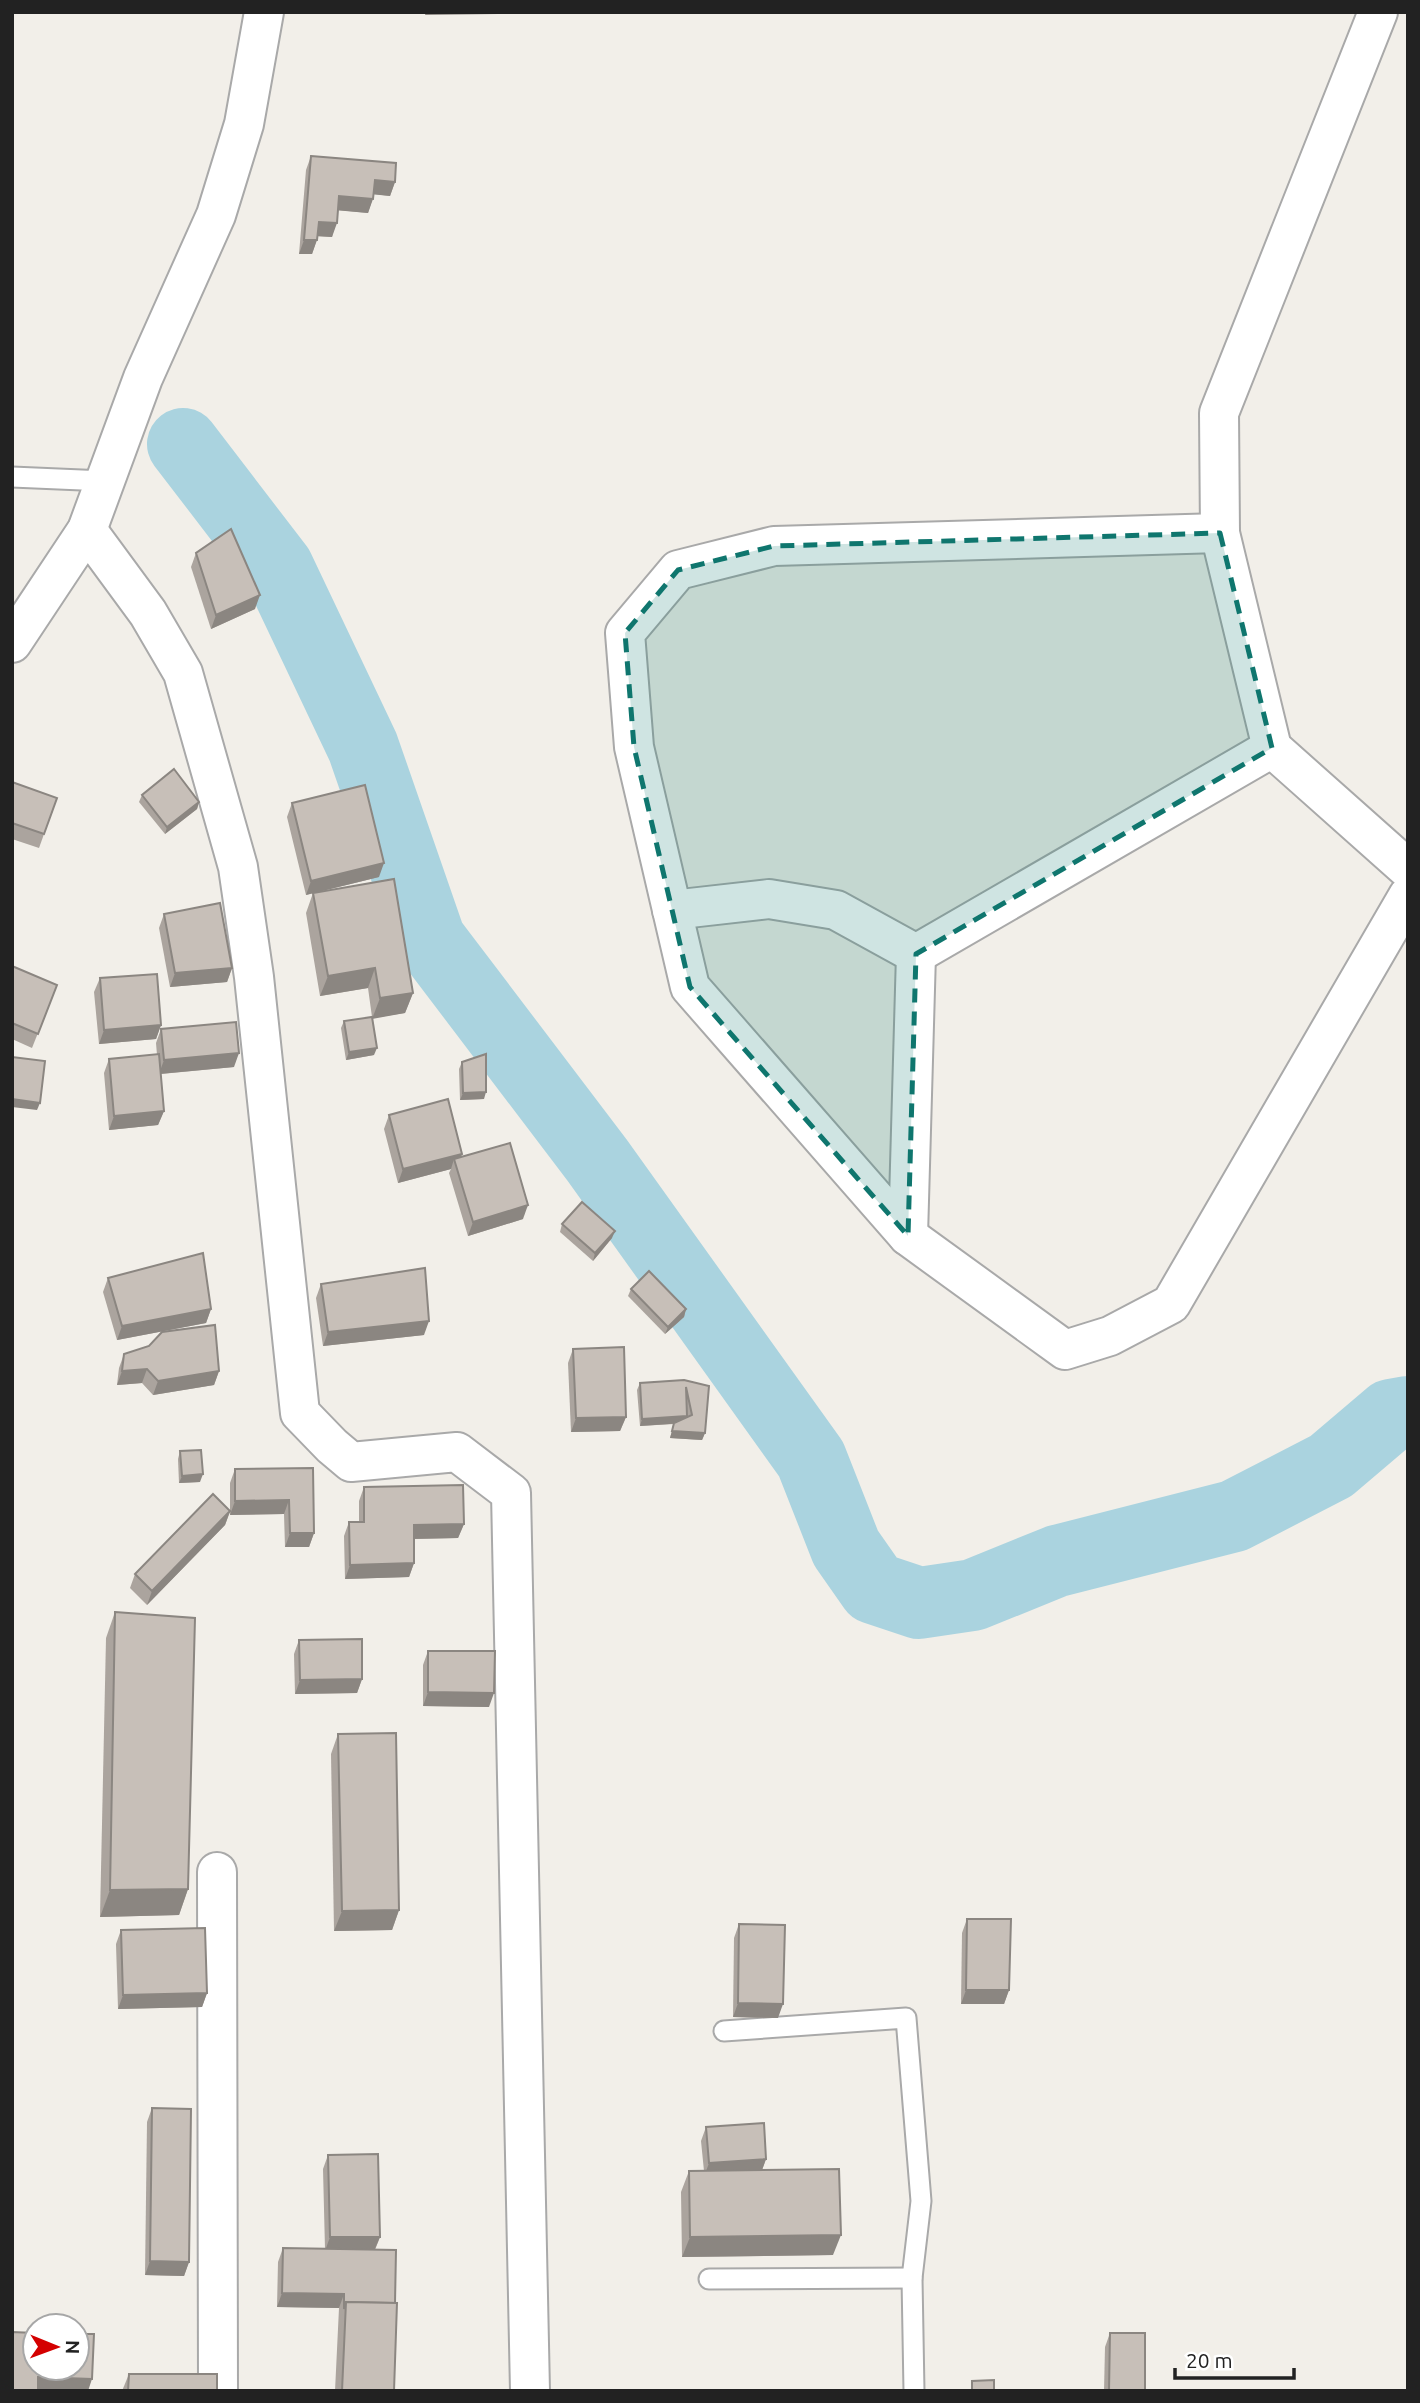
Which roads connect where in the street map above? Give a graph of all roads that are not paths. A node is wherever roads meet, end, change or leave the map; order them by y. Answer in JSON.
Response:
{"nodes":[{"id":1,"x":264,"y":12,"type":"edge"},
{"id":2,"x":1378,"y":12,"type":"edge"},
{"id":3,"x":12,"y":477,"type":"edge"},
{"id":4,"x":105,"y":481,"type":"junction"},
{"id":5,"x":88,"y":530,"type":"junction"},
{"id":6,"x":1220,"y":533,"type":"junction"},
{"id":7,"x":12,"y":643,"type":"edge"},
{"id":8,"x":1272,"y":748,"type":"junction"},
{"id":9,"x":1408,"y":869,"type":"edge"},
{"id":10,"x":1408,"y":895,"type":"edge"},
{"id":11,"x":672,"y":910,"type":"junction"},
{"id":12,"x":916,"y":954,"type":"junction"},
{"id":13,"x":908,"y":1236,"type":"junction"},
{"id":14,"x":217,"y":1871,"type":"dead end"},
{"id":15,"x":724,"y":2031,"type":"dead end"},
{"id":16,"x":912,"y":2278,"type":"junction"},
{"id":17,"x":709,"y":2279,"type":"dead end"},
{"id":18,"x":218,"y":2391,"type":"edge"},
{"id":19,"x":530,"y":2391,"type":"edge"},
{"id":20,"x":914,"y":2391,"type":"edge"}],
"edges":[{"from":1,"to":4,"type":"street"},
{"from":2,"to":6,"type":"street"},
{"from":3,"to":4,"type":"lane"},
{"from":4,"to":5,"type":"street"},
{"from":5,"to":7,"type":"street"},
{"from":5,"to":19,"type":"street"},
{"from":6,"to":8,"type":"street"},
{"from":6,"to":11,"type":"street"},
{"from":8,"to":9,"type":"street"},
{"from":8,"to":12,"type":"street"},
{"from":10,"to":13,"type":"street"},
{"from":11,"to":12,"type":"street"},
{"from":11,"to":13,"type":"street"},
{"from":12,"to":13,"type":"street"},
{"from":14,"to":18,"type":"street"},
{"from":15,"to":16,"type":"lane"},
{"from":16,"to":17,"type":"lane"},
{"from":16,"to":20,"type":"lane"}]}
